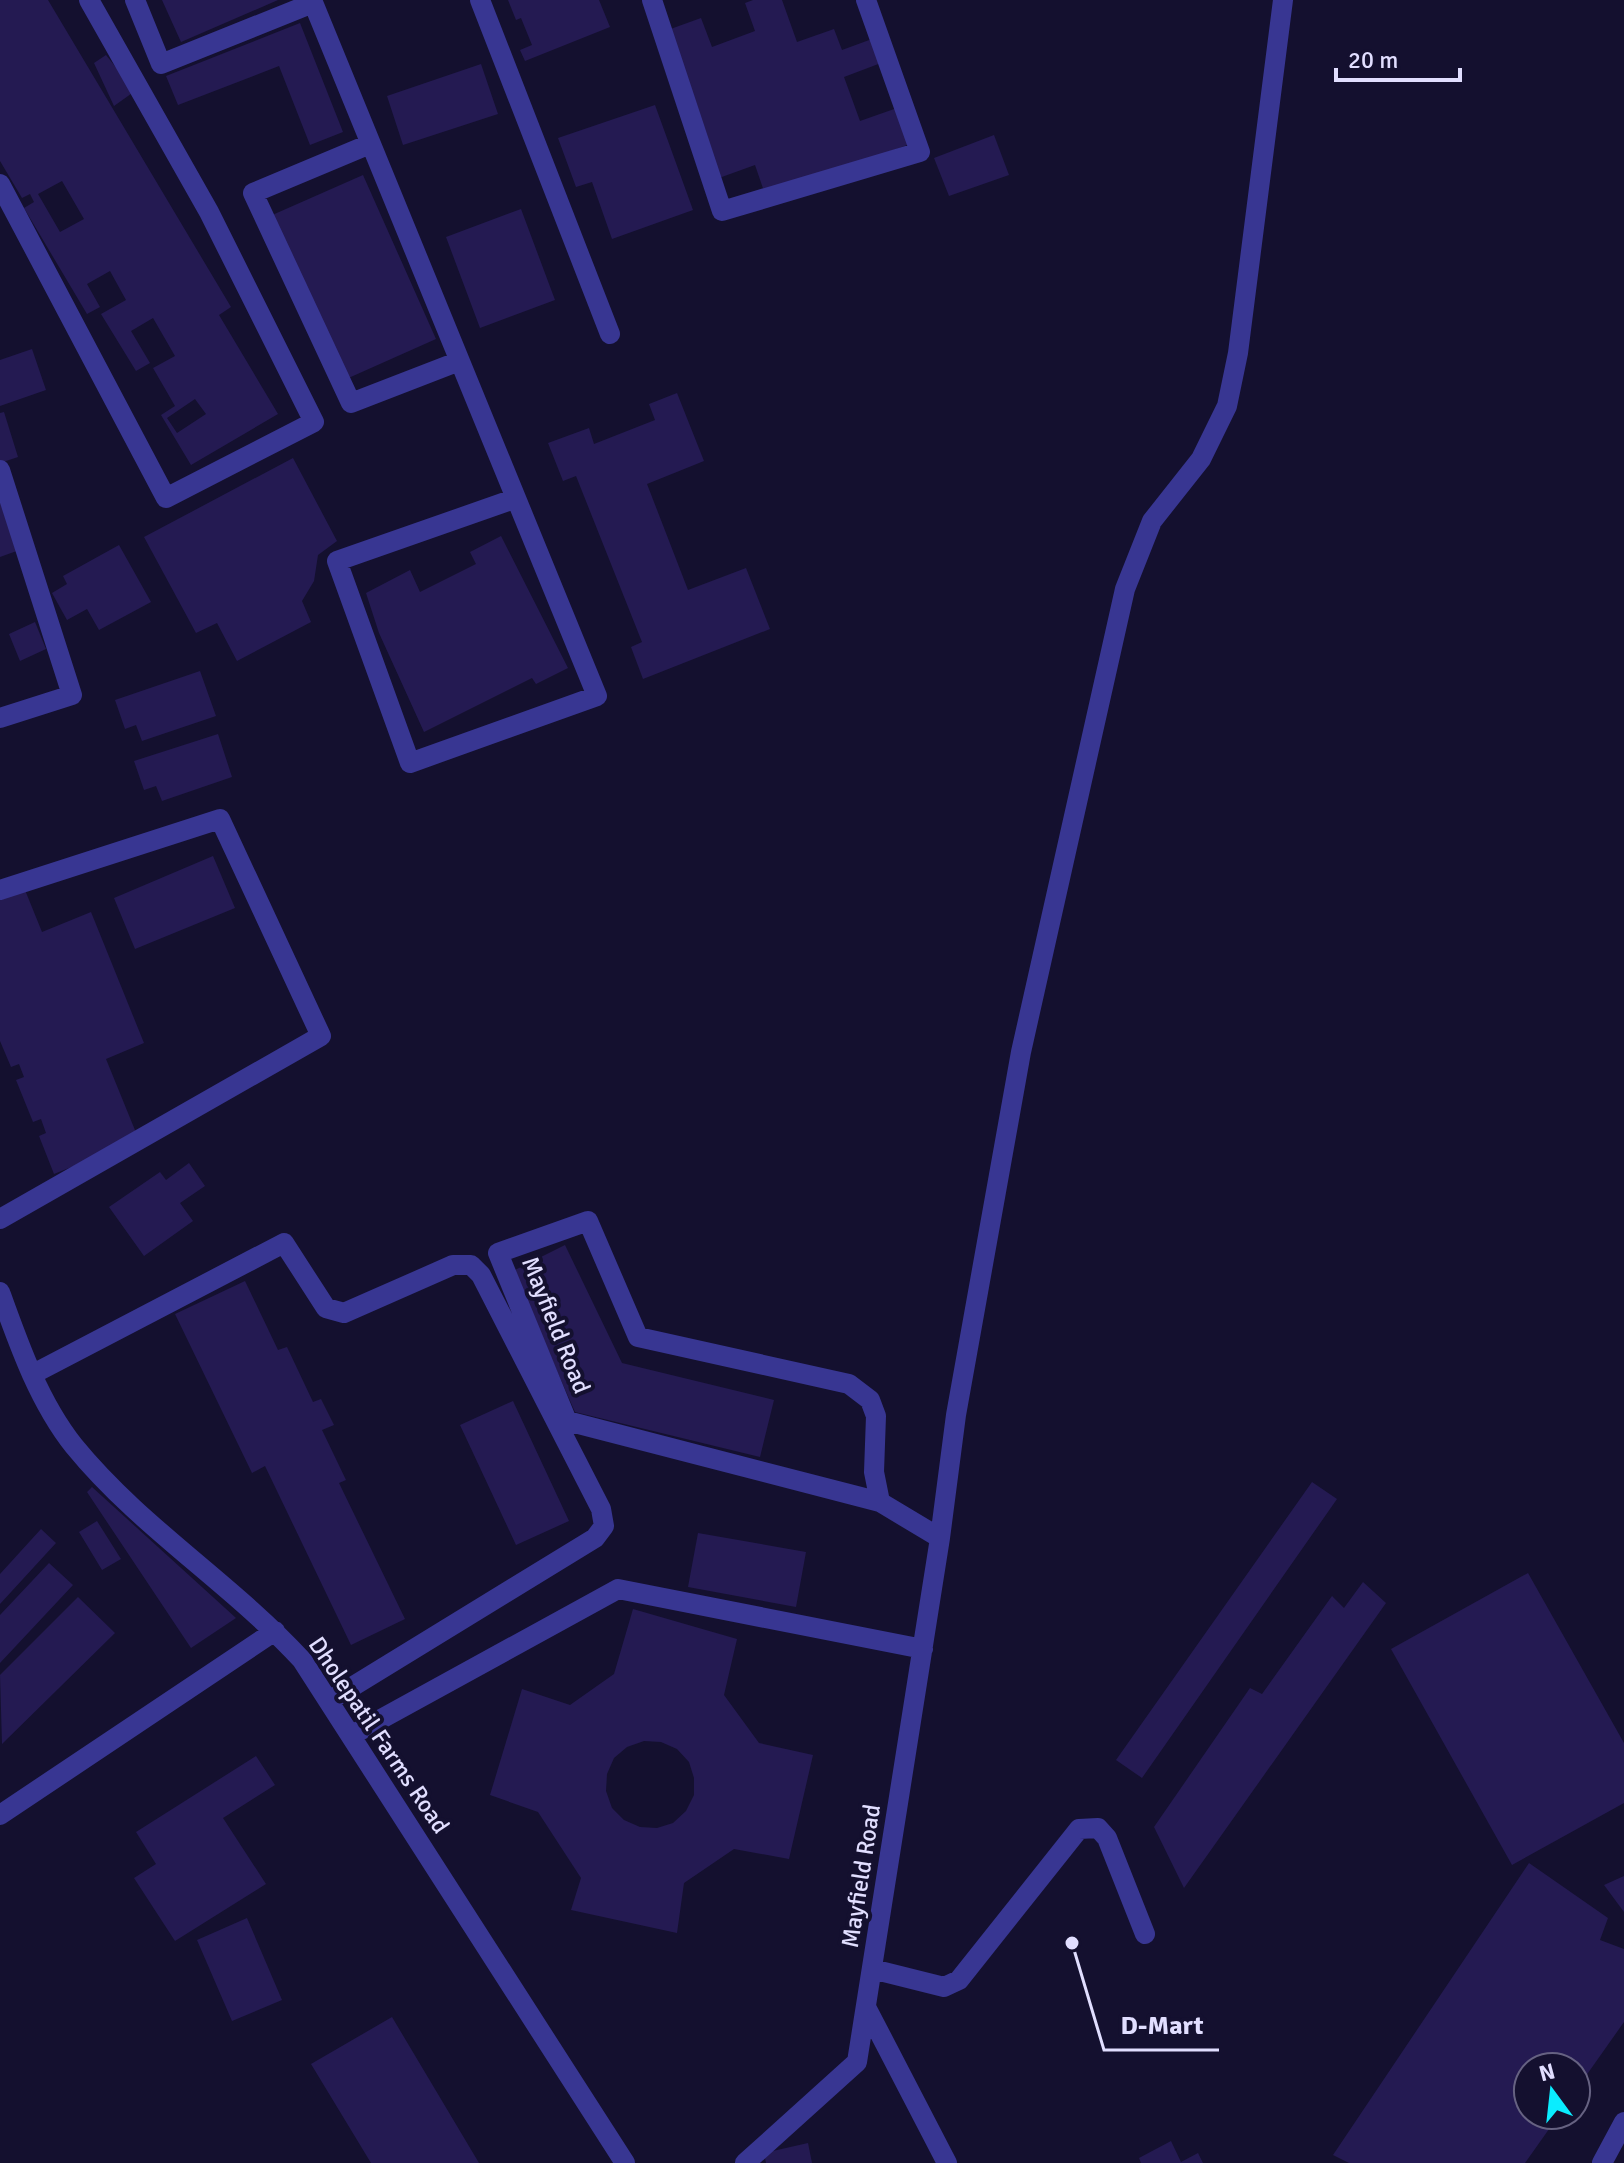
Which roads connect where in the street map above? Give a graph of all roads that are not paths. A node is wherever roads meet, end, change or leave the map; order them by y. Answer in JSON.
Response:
{"nodes":[{"id":1,"x":89,"y":0,"type":"edge"},
{"id":2,"x":135,"y":0,"type":"edge"},
{"id":3,"x":480,"y":0,"type":"edge"},
{"id":4,"x":652,"y":0,"type":"edge"},
{"id":5,"x":866,"y":0,"type":"edge"},
{"id":6,"x":1283,"y":0,"type":"edge"},
{"id":7,"x":313,"y":1,"type":"edge"},
{"id":8,"x":370,"y":144,"type":"junction"},
{"id":9,"x":0,"y":184,"type":"edge"},
{"id":10,"x":610,"y":334,"type":"dead end"},
{"id":11,"x":457,"y":362,"type":"junction"},
{"id":12,"x":0,"y":470,"type":"edge"},
{"id":13,"x":514,"y":499,"type":"junction"},
{"id":14,"x":0,"y":718,"type":"edge"},
{"id":15,"x":0,"y":890,"type":"edge"},
{"id":16,"x":0,"y":1219,"type":"edge"},
{"id":17,"x":0,"y":1292,"type":"edge"},
{"id":18,"x":33,"y":1374,"type":"junction"},
{"id":19,"x":880,"y":1502,"type":"junction"},
{"id":20,"x":940,"y":1538,"type":"junction"},
{"id":21,"x":275,"y":1631,"type":"junction"},
{"id":22,"x":923,"y":1649,"type":"junction"},
{"id":23,"x":329,"y":1701,"type":"junction"},
{"id":24,"x":352,"y":1735,"type":"junction"},
{"id":25,"x":0,"y":1815,"type":"edge"},
{"id":26,"x":1145,"y":1934,"type":"dead end"},
{"id":27,"x":872,"y":1969,"type":"junction"},
{"id":28,"x":866,"y":2007,"type":"junction"},
{"id":29,"x":1624,"y":2122,"type":"edge"},
{"id":30,"x":625,"y":2163,"type":"edge"},
{"id":31,"x":745,"y":2163,"type":"edge"},
{"id":32,"x":947,"y":2163,"type":"edge"},
{"id":33,"x":1602,"y":2163,"type":"edge"}],
"edges":[{"from":1,"to":9,"type":"street"},
{"from":2,"to":7,"type":"street"},
{"from":3,"to":10,"type":"street"},
{"from":4,"to":5,"type":"street"},
{"from":6,"to":20,"type":"street"},
{"from":7,"to":8,"type":"street"},
{"from":8,"to":11,"type":"street"},
{"from":8,"to":11,"type":"street"},
{"from":11,"to":13,"type":"street"},
{"from":12,"to":14,"type":"street"},
{"from":13,"to":13,"type":"street"},
{"from":15,"to":16,"type":"street"},
{"from":17,"to":18,"type":"street","name":"Dholepatil Farms Road"},
{"from":18,"to":21,"type":"street","name":"Dholepatil Farms Road"},
{"from":18,"to":23,"type":"street"},
{"from":19,"to":19,"type":"street","name":"Mayfield Road"},
{"from":19,"to":20,"type":"street","name":"Mayfield Road"},
{"from":20,"to":22,"type":"street","name":"Mayfield Road"},
{"from":21,"to":23,"type":"street","name":"Dholepatil Farms Road"},
{"from":21,"to":25,"type":"street"},
{"from":22,"to":24,"type":"street"},
{"from":22,"to":27,"type":"street","name":"Mayfield Road"},
{"from":23,"to":24,"type":"street","name":"Dholepatil Farms Road"},
{"from":24,"to":30,"type":"street","name":"Dholepatil Farms Road"},
{"from":26,"to":27,"type":"street"},
{"from":27,"to":28,"type":"street","name":"Mayfield Road"},
{"from":28,"to":31,"type":"street","name":"Mayfield Road"},
{"from":28,"to":32,"type":"street"},
{"from":29,"to":33,"type":"street"}]}
